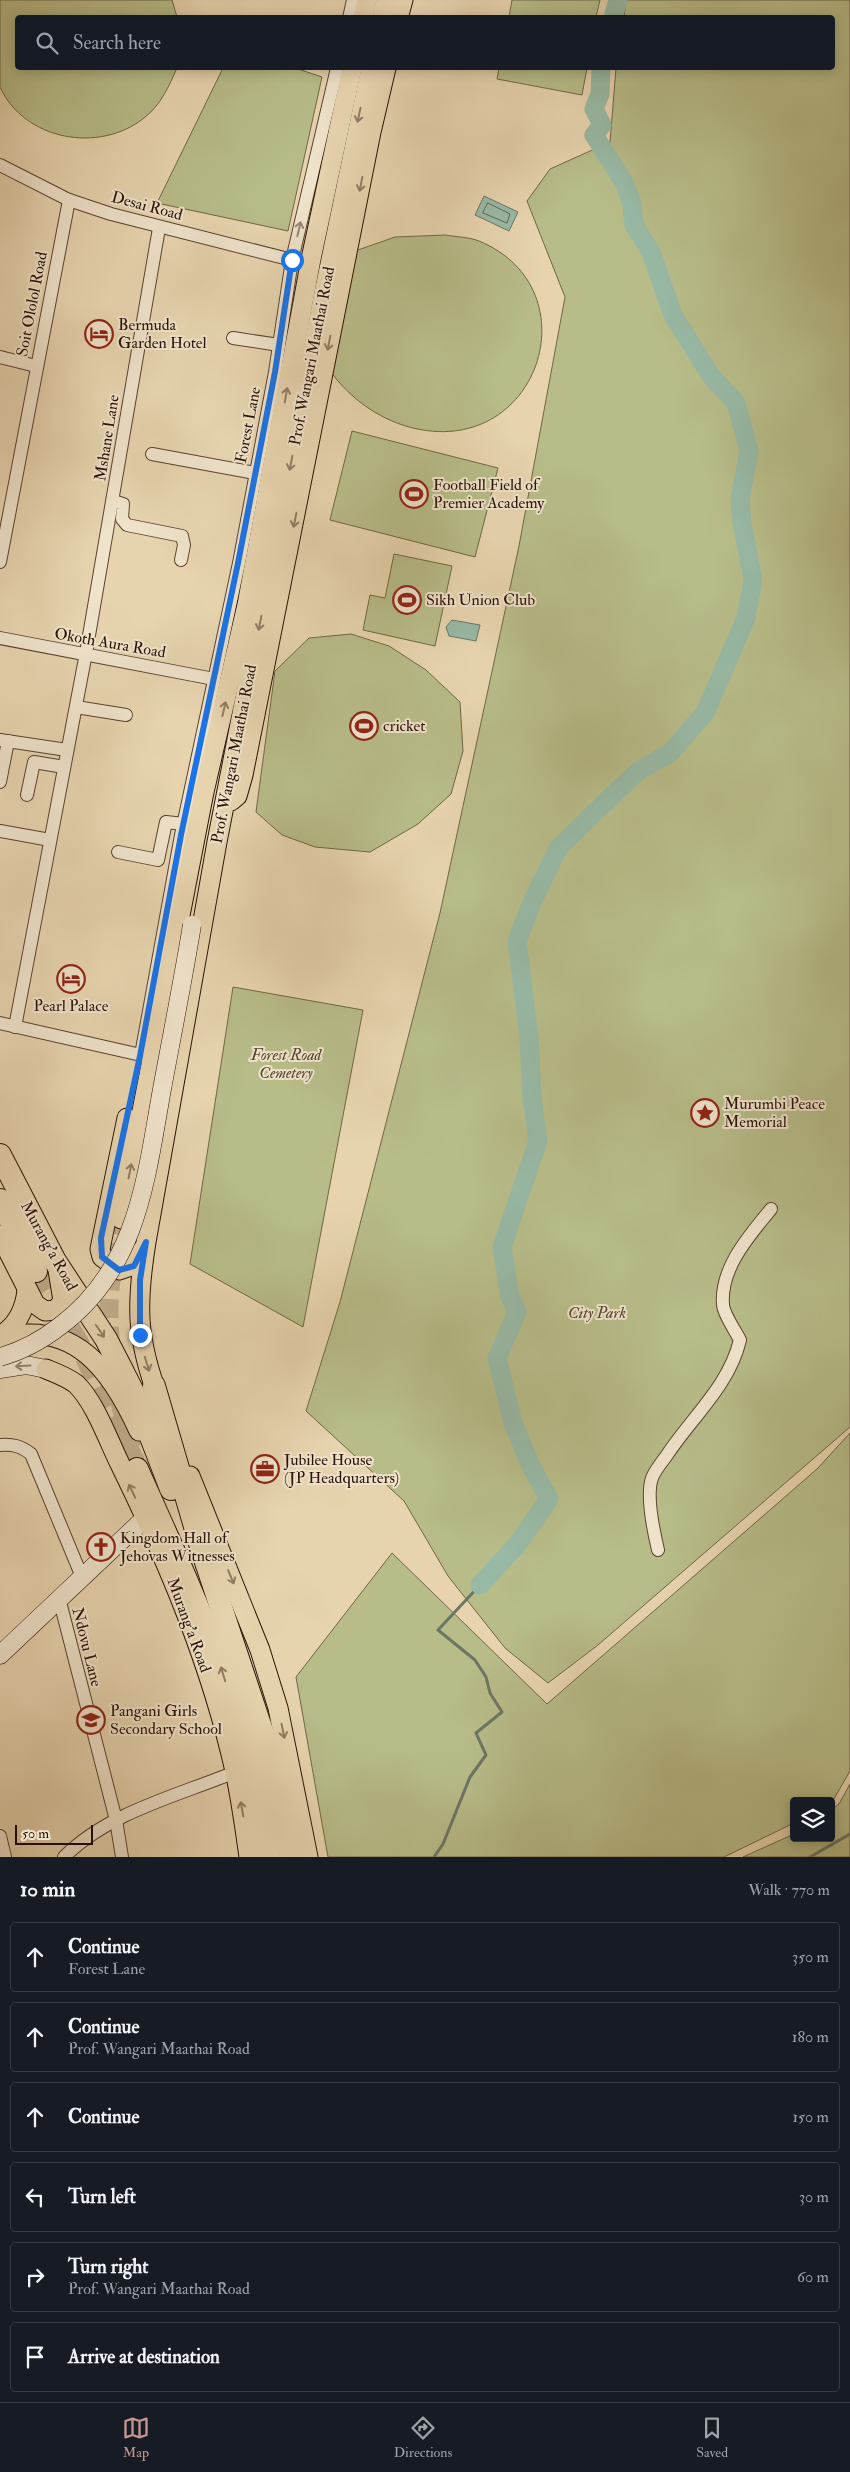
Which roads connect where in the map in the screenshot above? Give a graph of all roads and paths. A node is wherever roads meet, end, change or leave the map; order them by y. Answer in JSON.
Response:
{"nodes":[{"id":1,"x":353,"y":0,"type":"edge"},
{"id":2,"x":367,"y":0,"type":"edge"},
{"id":3,"x":386,"y":0,"type":"edge"},
{"id":4,"x":403,"y":0,"type":"edge"},
{"id":5,"x":350,"y":15,"type":"edge"},
{"id":6,"x":364,"y":15,"type":"edge"},
{"id":7,"x":383,"y":15,"type":"edge"},
{"id":8,"x":399,"y":15,"type":"edge"},
{"id":9,"x":337,"y":70,"type":"edge"},
{"id":10,"x":352,"y":70,"type":"edge"},
{"id":11,"x":370,"y":70,"type":"edge"},
{"id":12,"x":386,"y":70,"type":"edge"},
{"id":13,"x":0,"y":166,"type":"edge"},
{"id":14,"x":69,"y":200,"type":"junction"},
{"id":15,"x":159,"y":228,"type":"junction"},
{"id":16,"x":292,"y":260,"type":"junction"},
{"id":17,"x":233,"y":338,"type":"dead end"},
{"id":18,"x":279,"y":345,"type":"junction"},
{"id":19,"x":0,"y":357,"type":"edge"},
{"id":20,"x":36,"y":366,"type":"junction"},
{"id":21,"x":152,"y":454,"type":"dead end"},
{"id":22,"x":255,"y":473,"type":"junction"},
{"id":23,"x":113,"y":501,"type":"junction"},
{"id":24,"x":4,"y":520,"type":"edge"},
{"id":25,"x":181,"y":560,"type":"dead end"},
{"id":26,"x":0,"y":562,"type":"edge"},
{"id":27,"x":0,"y":638,"type":"edge"},
{"id":28,"x":86,"y":653,"type":"junction"},
{"id":29,"x":214,"y":679,"type":"junction"},
{"id":30,"x":76,"y":707,"type":"junction"},
{"id":31,"x":126,"y":716,"type":"dead end"},
{"id":32,"x":4,"y":740,"type":"edge"},
{"id":33,"x":67,"y":750,"type":"junction"},
{"id":34,"x":213,"y":756,"type":"junction"},
{"id":35,"x":64,"y":767,"type":"junction"},
{"id":36,"x":0,"y":782,"type":"edge"},
{"id":37,"x":26,"y":795,"type":"dead end"},
{"id":38,"x":222,"y":812,"type":"junction"},
{"id":39,"x":184,"y":824,"type":"junction"},
{"id":40,"x":0,"y":831,"type":"edge"},
{"id":41,"x":50,"y":840,"type":"junction"},
{"id":42,"x":216,"y":842,"type":"junction"},
{"id":43,"x":118,"y":852,"type":"dead end"},
{"id":44,"x":158,"y":860,"type":"junction"},
{"id":45,"x":176,"y":863,"type":"junction"},
{"id":46,"x":192,"y":925,"type":"junction"},
{"id":47,"x":0,"y":1023,"type":"edge"},
{"id":48,"x":15,"y":1027,"type":"junction"},
{"id":49,"x":140,"y":1056,"type":"junction"},
{"id":50,"x":0,"y":1155,"type":"edge"},
{"id":51,"x":0,"y":1200,"type":"edge"},
{"id":52,"x":771,"y":1209,"type":"dead end"},
{"id":53,"x":121,"y":1219,"type":"tunnel mouth"},
{"id":54,"x":0,"y":1235,"type":"edge"},
{"id":55,"x":146,"y":1242,"type":"junction"},
{"id":56,"x":39,"y":1274,"type":"junction"},
{"id":57,"x":0,"y":1337,"type":"edge"},
{"id":58,"x":0,"y":1345,"type":"edge"},
{"id":59,"x":0,"y":1357,"type":"edge"},
{"id":60,"x":0,"y":1365,"type":"edge"},
{"id":61,"x":0,"y":1369,"type":"edge"},
{"id":62,"x":46,"y":1369,"type":"joint"},
{"id":63,"x":154,"y":1386,"type":"junction"},
{"id":64,"x":171,"y":1440,"type":"joint"},
{"id":65,"x":0,"y":1445,"type":"edge"},
{"id":66,"x":137,"y":1469,"type":"dead end"},
{"id":67,"x":164,"y":1471,"type":"junction"},
{"id":68,"x":145,"y":1518,"type":"junction"},
{"id":69,"x":201,"y":1547,"type":"junction"},
{"id":70,"x":658,"y":1550,"type":"dead end"},
{"id":71,"x":82,"y":1577,"type":"junction"},
{"id":72,"x":58,"y":1598,"type":"junction"},
{"id":73,"x":0,"y":1655,"type":"edge"},
{"id":74,"x":235,"y":1772,"type":"junction"},
{"id":75,"x":116,"y":1820,"type":"junction"},
{"id":76,"x":0,"y":1836,"type":"edge"},
{"id":77,"x":5,"y":1857,"type":"edge"},
{"id":78,"x":64,"y":1857,"type":"edge"},
{"id":79,"x":122,"y":1857,"type":"edge"},
{"id":80,"x":249,"y":1857,"type":"edge"},
{"id":81,"x":269,"y":1857,"type":"edge"},
{"id":82,"x":292,"y":1857,"type":"edge"},
{"id":83,"x":308,"y":1857,"type":"edge"}],
"edges":[{"from":1,"to":5,"type":"street"},
{"from":2,"to":6,"type":"main road"},
{"from":3,"to":7,"type":"main road"},
{"from":4,"to":8,"type":"main road"},
{"from":16,"to":9,"type":"street","name":"Forest Lane","one_way":true},
{"from":34,"to":10,"type":"main road","name":"Prof. Wangari Maathai Road","one_way":true},
{"from":11,"to":38,"type":"main road","name":"Prof. Wangari Maathai Road","one_way":true},
{"from":12,"to":38,"type":"main road","one_way":true},
{"from":13,"to":14,"type":"street","name":"Desai Road"},
{"from":14,"to":15,"type":"street","name":"Desai Road"},
{"from":14,"to":20,"type":"street","name":"Soit Ololol Road"},
{"from":15,"to":16,"type":"street","name":"Desai Road"},
{"from":15,"to":23,"type":"street","name":"Mshane Lane"},
{"from":16,"to":18,"type":"street","name":"Forest Lane"},
{"from":17,"to":18,"type":"street"},
{"from":18,"to":22,"type":"street","name":"Forest Lane"},
{"from":19,"to":20,"type":"street"},
{"from":20,"to":24,"type":"street","name":"Soit Ololol Road"},
{"from":21,"to":22,"type":"street"},
{"from":22,"to":29,"type":"street","name":"Forest Lane"},
{"from":23,"to":25,"type":"street"},
{"from":23,"to":28,"type":"street","name":"Mshane Lane"},
{"from":24,"to":26,"type":"street","name":"Soit Ololol Road"},
{"from":27,"to":28,"type":"street","name":"Okoth Aura Road"},
{"from":28,"to":29,"type":"street","name":"Okoth Aura Road"},
{"from":28,"to":30,"type":"street","name":"Mshane Lane"},
{"from":29,"to":39,"type":"street","name":"Forest Lane"},
{"from":30,"to":31,"type":"street"},
{"from":30,"to":33,"type":"street","name":"Mshane Lane"},
{"from":32,"to":33,"type":"street"},
{"from":32,"to":36,"type":"street"},
{"from":33,"to":35,"type":"street","name":"Mshane Lane"},
{"from":34,"to":46,"type":"main road"},
{"from":53,"to":34,"type":"main road","name":"Prof. Wangari Maathai Road","one_way":true},
{"from":35,"to":37,"type":"street"},
{"from":35,"to":41,"type":"street","name":"Mshane Lane"},
{"from":38,"to":42,"type":"main road","name":"Prof. Wangari Maathai Road"},
{"from":39,"to":44,"type":"street"},
{"from":39,"to":45,"type":"street"},
{"from":40,"to":41,"type":"street"},
{"from":41,"to":48,"type":"street","name":"Mshane Lane"},
{"from":42,"to":46,"type":"main road"},
{"from":42,"to":55,"type":"main road","name":"Prof. Wangari Maathai Road"},
{"from":43,"to":44,"type":"street"},
{"from":44,"to":45,"type":"street"},
{"from":45,"to":49,"type":"street"},
{"from":46,"to":59,"type":"main road","bridge":true},
{"from":47,"to":48,"type":"street"},
{"from":48,"to":49,"type":"street"},
{"from":49,"to":55,"type":"main road"},
{"from":50,"to":56,"type":"highway","name":"Murang'a Road"},
{"from":51,"to":56,"type":"highway","name":"Murang'a Road"},
{"from":52,"to":70,"type":"street"},
{"from":54,"to":56,"type":"main road"},
{"from":55,"to":63,"type":"main road","name":"Prof. Wangari Maathai Road","one_way":true},
{"from":56,"to":57,"type":"main road"},
{"from":56,"to":67,"type":"highway","name":"Murang'a Road","one_way":true},
{"from":57,"to":67,"type":"main road","name":"Murang'a Road"},
{"from":58,"to":60,"type":"main road"},
{"from":62,"to":61,"type":"main road","one_way":true},
{"from":68,"to":62,"type":"main road","name":"Murang'a Road","one_way":true},
{"from":63,"to":64,"type":"highway","name":"Prof. Wangari Maathai Road"},
{"from":63,"to":83,"type":"main road","one_way":true},
{"from":64,"to":69,"type":"highway","name":"Murang'a Road"},
{"from":65,"to":71,"type":"street"},
{"from":81,"to":66,"type":"highway","name":"Murang'a Road","one_way":true},
{"from":67,"to":69,"type":"highway","name":"Murang'a Road"},
{"from":68,"to":71,"type":"main road"},
{"from":68,"to":74,"type":"main road","name":"Murang'a Road"},
{"from":69,"to":82,"type":"highway","name":"Murang'a Road"},
{"from":71,"to":72,"type":"main road"},
{"from":72,"to":73,"type":"main road"},
{"from":72,"to":75,"type":"street","name":"Ndovu Lane"},
{"from":74,"to":75,"type":"street"},
{"from":80,"to":74,"type":"main road","name":"Murang'a Road","one_way":true},
{"from":75,"to":78,"type":"street"},
{"from":75,"to":79,"type":"street","name":"Ndovu Lane"},
{"from":76,"to":77,"type":"street"}]}
